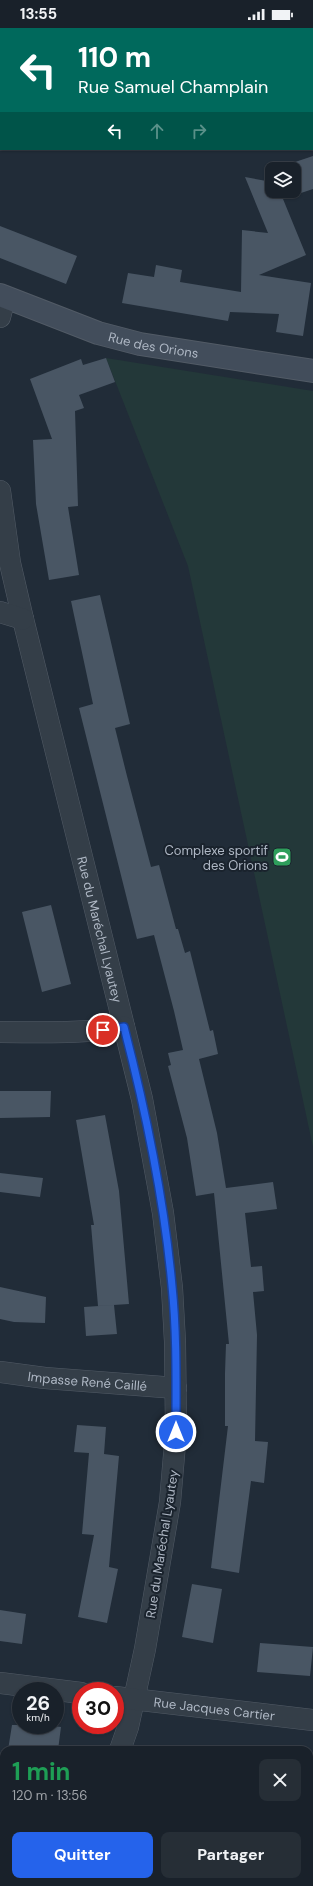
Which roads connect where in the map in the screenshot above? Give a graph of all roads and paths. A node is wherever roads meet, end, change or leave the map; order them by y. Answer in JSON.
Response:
{"nodes":[{"id":1,"x":2,"y":303,"type":"edge"},
{"id":2,"x":313,"y":371,"type":"edge"},
{"id":3,"x":0,"y":491,"type":"edge"},
{"id":4,"x":0,"y":612,"type":"edge"},
{"id":5,"x":23,"y":619,"type":"junction"},
{"id":6,"x":124,"y":1027,"type":"junction"},
{"id":7,"x":0,"y":1032,"type":"edge"},
{"id":8,"x":0,"y":1372,"type":"edge"},
{"id":9,"x":176,"y":1388,"type":"junction"},
{"id":10,"x":0,"y":1683,"type":"edge"},
{"id":11,"x":72,"y":1692,"type":"edge"},
{"id":12,"x":124,"y":1698,"type":"edge"},
{"id":13,"x":313,"y":1720,"type":"edge"},
{"id":14,"x":121,"y":1734,"type":"edge"},
{"id":15,"x":120,"y":1746,"type":"edge"}],
"edges":[{"from":1,"to":2,"type":"street","name":"Rue des Orions"},
{"from":3,"to":5,"type":"street","name":"Rue du Maréchal Lyautey"},
{"from":4,"to":5,"type":"street"},
{"from":5,"to":6,"type":"street","name":"Rue du Maréchal Lyautey"},
{"from":6,"to":7,"type":"street"},
{"from":6,"to":9,"type":"street","name":"Rue du Maréchal Lyautey"},
{"from":8,"to":9,"type":"street","name":"Impasse René Caillé"},
{"from":9,"to":12,"type":"street","name":"Rue du Maréchal Lyautey"},
{"from":10,"to":11,"type":"street"},
{"from":12,"to":13,"type":"street","name":"Rue Jacques Cartier"},
{"from":14,"to":15,"type":"street","name":"Rue du Maréchal Lyautey"}]}
